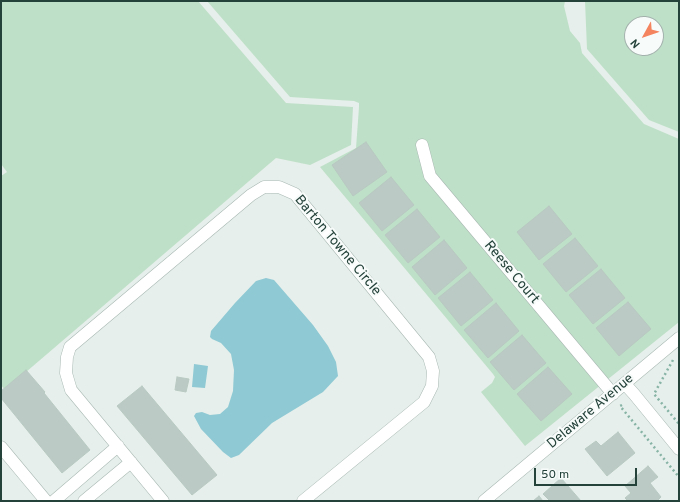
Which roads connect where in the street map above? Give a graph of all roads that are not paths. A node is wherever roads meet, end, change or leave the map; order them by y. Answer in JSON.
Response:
{"nodes":[{"id":1,"x":422,"y":145,"type":"dead end"},
{"id":2,"x":679,"y":338,"type":"edge"},
{"id":3,"x":625,"y":384,"type":"junction"},
{"id":4,"x":613,"y":394,"type":"junction"},
{"id":5,"x":118,"y":446,"type":"junction"},
{"id":6,"x":1,"y":447,"type":"edge"},
{"id":7,"x":679,"y":448,"type":"edge"},
{"id":8,"x":131,"y":462,"type":"junction"},
{"id":9,"x":46,"y":501,"type":"edge"},
{"id":10,"x":54,"y":501,"type":"edge"},
{"id":11,"x":84,"y":501,"type":"edge"},
{"id":12,"x":163,"y":501,"type":"edge"},
{"id":13,"x":303,"y":501,"type":"edge"},
{"id":14,"x":484,"y":501,"type":"edge"}],
"edges":[{"from":1,"to":4,"type":"street","name":"Reese Court"},
{"from":2,"to":3,"type":"street","name":"Delaware Avenue"},
{"from":3,"to":4,"type":"street","name":"Delaware Avenue"},
{"from":3,"to":7,"type":"street"},
{"from":4,"to":14,"type":"street","name":"Delaware Avenue"},
{"from":5,"to":8,"type":"street","name":"Barton Towne Circle"},
{"from":5,"to":10,"type":"street"},
{"from":5,"to":13,"type":"street","name":"Barton Towne Circle"},
{"from":6,"to":9,"type":"street"},
{"from":8,"to":11,"type":"street"},
{"from":8,"to":12,"type":"street","name":"Barton Towne Circle"}]}
